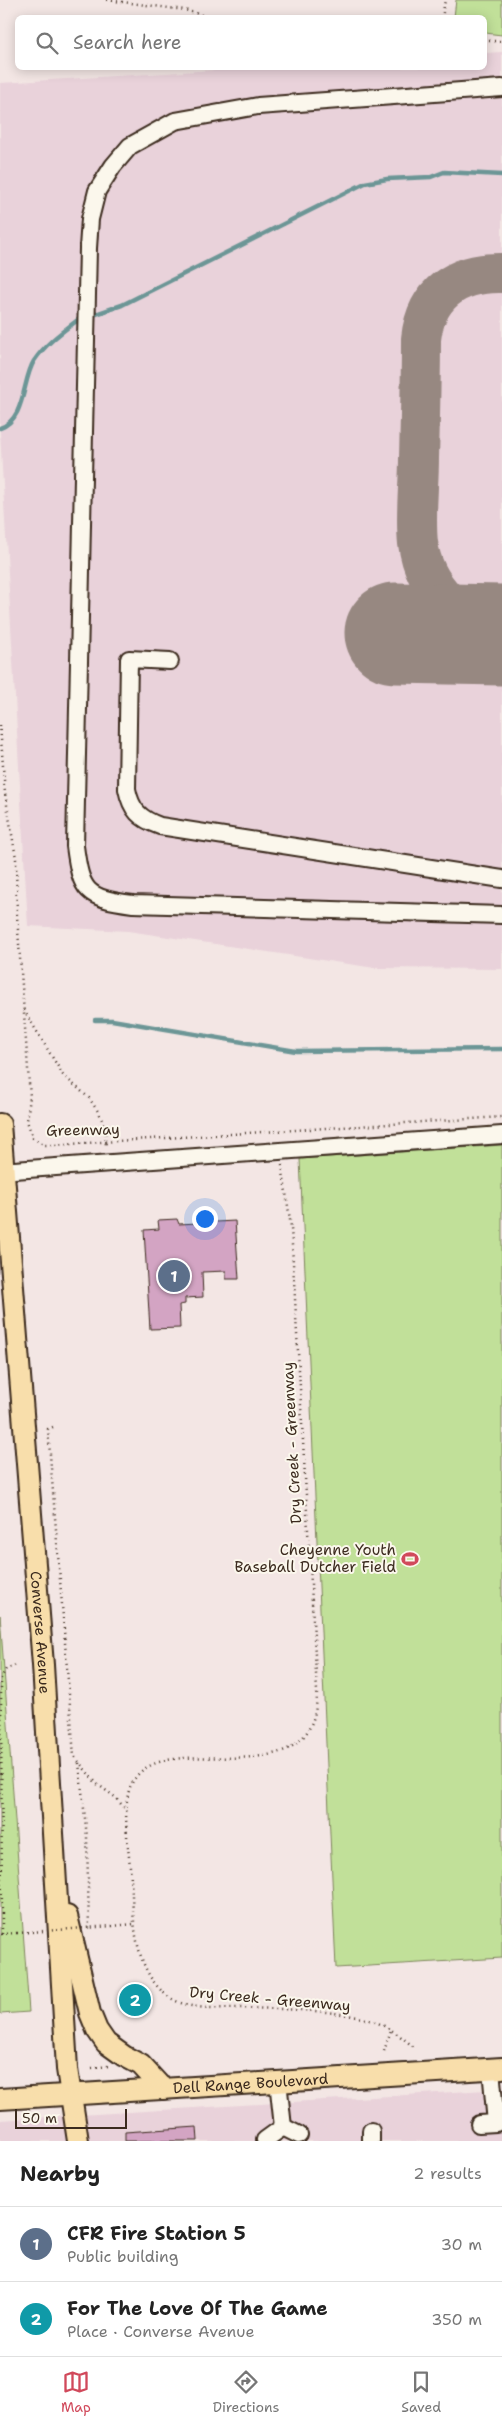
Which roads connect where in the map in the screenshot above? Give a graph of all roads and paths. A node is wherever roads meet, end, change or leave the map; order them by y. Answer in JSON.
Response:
{"nodes":[{"id":1,"x":107,"y":0,"type":"edge"},
{"id":2,"x":445,"y":0,"type":"edge"},
{"id":3,"x":201,"y":15,"type":"edge"},
{"id":4,"x":442,"y":15,"type":"edge"},
{"id":5,"x":502,"y":41,"type":"edge"},
{"id":6,"x":487,"y":42,"type":"edge"},
{"id":7,"x":502,"y":88,"type":"edge"},
{"id":8,"x":170,"y":661,"type":"dead end"},
{"id":9,"x":0,"y":725,"type":"edge"},
{"id":10,"x":502,"y":879,"type":"edge"},
{"id":11,"x":502,"y":915,"type":"edge"},
{"id":12,"x":24,"y":1009,"type":"junction"},
{"id":13,"x":502,"y":1117,"type":"edge"},
{"id":14,"x":0,"y":1124,"type":"edge"},
{"id":15,"x":502,"y":1135,"type":"edge"},
{"id":16,"x":106,"y":1142,"type":"junction"},
{"id":17,"x":281,"y":1150,"type":"junction"},
{"id":18,"x":107,"y":1162,"type":"junction"},
{"id":19,"x":2,"y":1171,"type":"edge"},
{"id":20,"x":4,"y":1222,"type":"edge"},
{"id":21,"x":54,"y":1427,"type":"dead end"},
{"id":22,"x":16,"y":1665,"type":"dead end"},
{"id":23,"x":79,"y":1762,"type":"junction"},
{"id":24,"x":127,"y":1811,"type":"junction"},
{"id":25,"x":56,"y":1869,"type":"junction"},
{"id":26,"x":134,"y":1924,"type":"junction"},
{"id":27,"x":90,"y":1931,"type":"dead end"},
{"id":28,"x":1,"y":1935,"type":"edge"},
{"id":29,"x":391,"y":2030,"type":"junction"},
{"id":30,"x":415,"y":2048,"type":"dead end"},
{"id":31,"x":384,"y":2051,"type":"dead end"},
{"id":32,"x":497,"y":2068,"type":"edge"},
{"id":33,"x":278,"y":2081,"type":"junction"},
{"id":34,"x":163,"y":2089,"type":"junction"},
{"id":35,"x":72,"y":2095,"type":"junction"},
{"id":36,"x":0,"y":2099,"type":"edge"},
{"id":37,"x":499,"y":2123,"type":"edge"},
{"id":38,"x":480,"y":2124,"type":"dead end"},
{"id":39,"x":282,"y":2127,"type":"junction"},
{"id":40,"x":299,"y":2135,"type":"dead end"},
{"id":41,"x":265,"y":2140,"type":"edge"},
{"id":42,"x":78,"y":2141,"type":"edge"}],
"edges":[{"from":1,"to":3,"type":"path"},
{"from":2,"to":4,"type":"path"},
{"from":5,"to":6,"type":"path"},
{"from":7,"to":11,"type":"lane"},
{"from":8,"to":10,"type":"lane"},
{"from":9,"to":12,"type":"path","name":"Greenway"},
{"from":12,"to":16,"type":"path"},
{"from":12,"to":16,"type":"path","name":"Greenway"},
{"from":13,"to":16,"type":"path","name":"Greenway"},
{"from":14,"to":19,"type":"main road","name":"Converse Avenue"},
{"from":15,"to":17,"type":"lane"},
{"from":16,"to":18,"type":"path"},
{"from":17,"to":18,"type":"lane"},
{"from":17,"to":24,"type":"path","name":"Dry Creek - Greenway"},
{"from":18,"to":19,"type":"lane"},
{"from":19,"to":20,"type":"main road","name":"Converse Avenue"},
{"from":20,"to":25,"type":"main road","name":"Converse Avenue"},
{"from":21,"to":23,"type":"path"},
{"from":22,"to":28,"type":"path"},
{"from":23,"to":24,"type":"path"},
{"from":23,"to":27,"type":"path"},
{"from":24,"to":26,"type":"path","name":"Dry Creek - Greenway"},
{"from":25,"to":34,"type":"main road"},
{"from":25,"to":35,"type":"main road","name":"Converse Avenue"},
{"from":26,"to":28,"type":"path","bridge":true},
{"from":26,"to":29,"type":"path","name":"Dry Creek - Greenway"},
{"from":29,"to":30,"type":"path","name":"Dry Creek - Greenway"},
{"from":29,"to":31,"type":"path"},
{"from":32,"to":33,"type":"main road","name":"Dell Range Boulevard"},
{"from":32,"to":37,"type":"lane"},
{"from":33,"to":34,"type":"main road","name":"Dell Range Boulevard"},
{"from":33,"to":39,"type":"lane"},
{"from":34,"to":35,"type":"main road","name":"Dell Range Boulevard"},
{"from":35,"to":36,"type":"main road","name":"Dell Range Boulevard"},
{"from":35,"to":42,"type":"main road","name":"Converse Avenue"},
{"from":37,"to":38,"type":"lane"},
{"from":39,"to":40,"type":"lane"},
{"from":39,"to":41,"type":"lane"}]}
